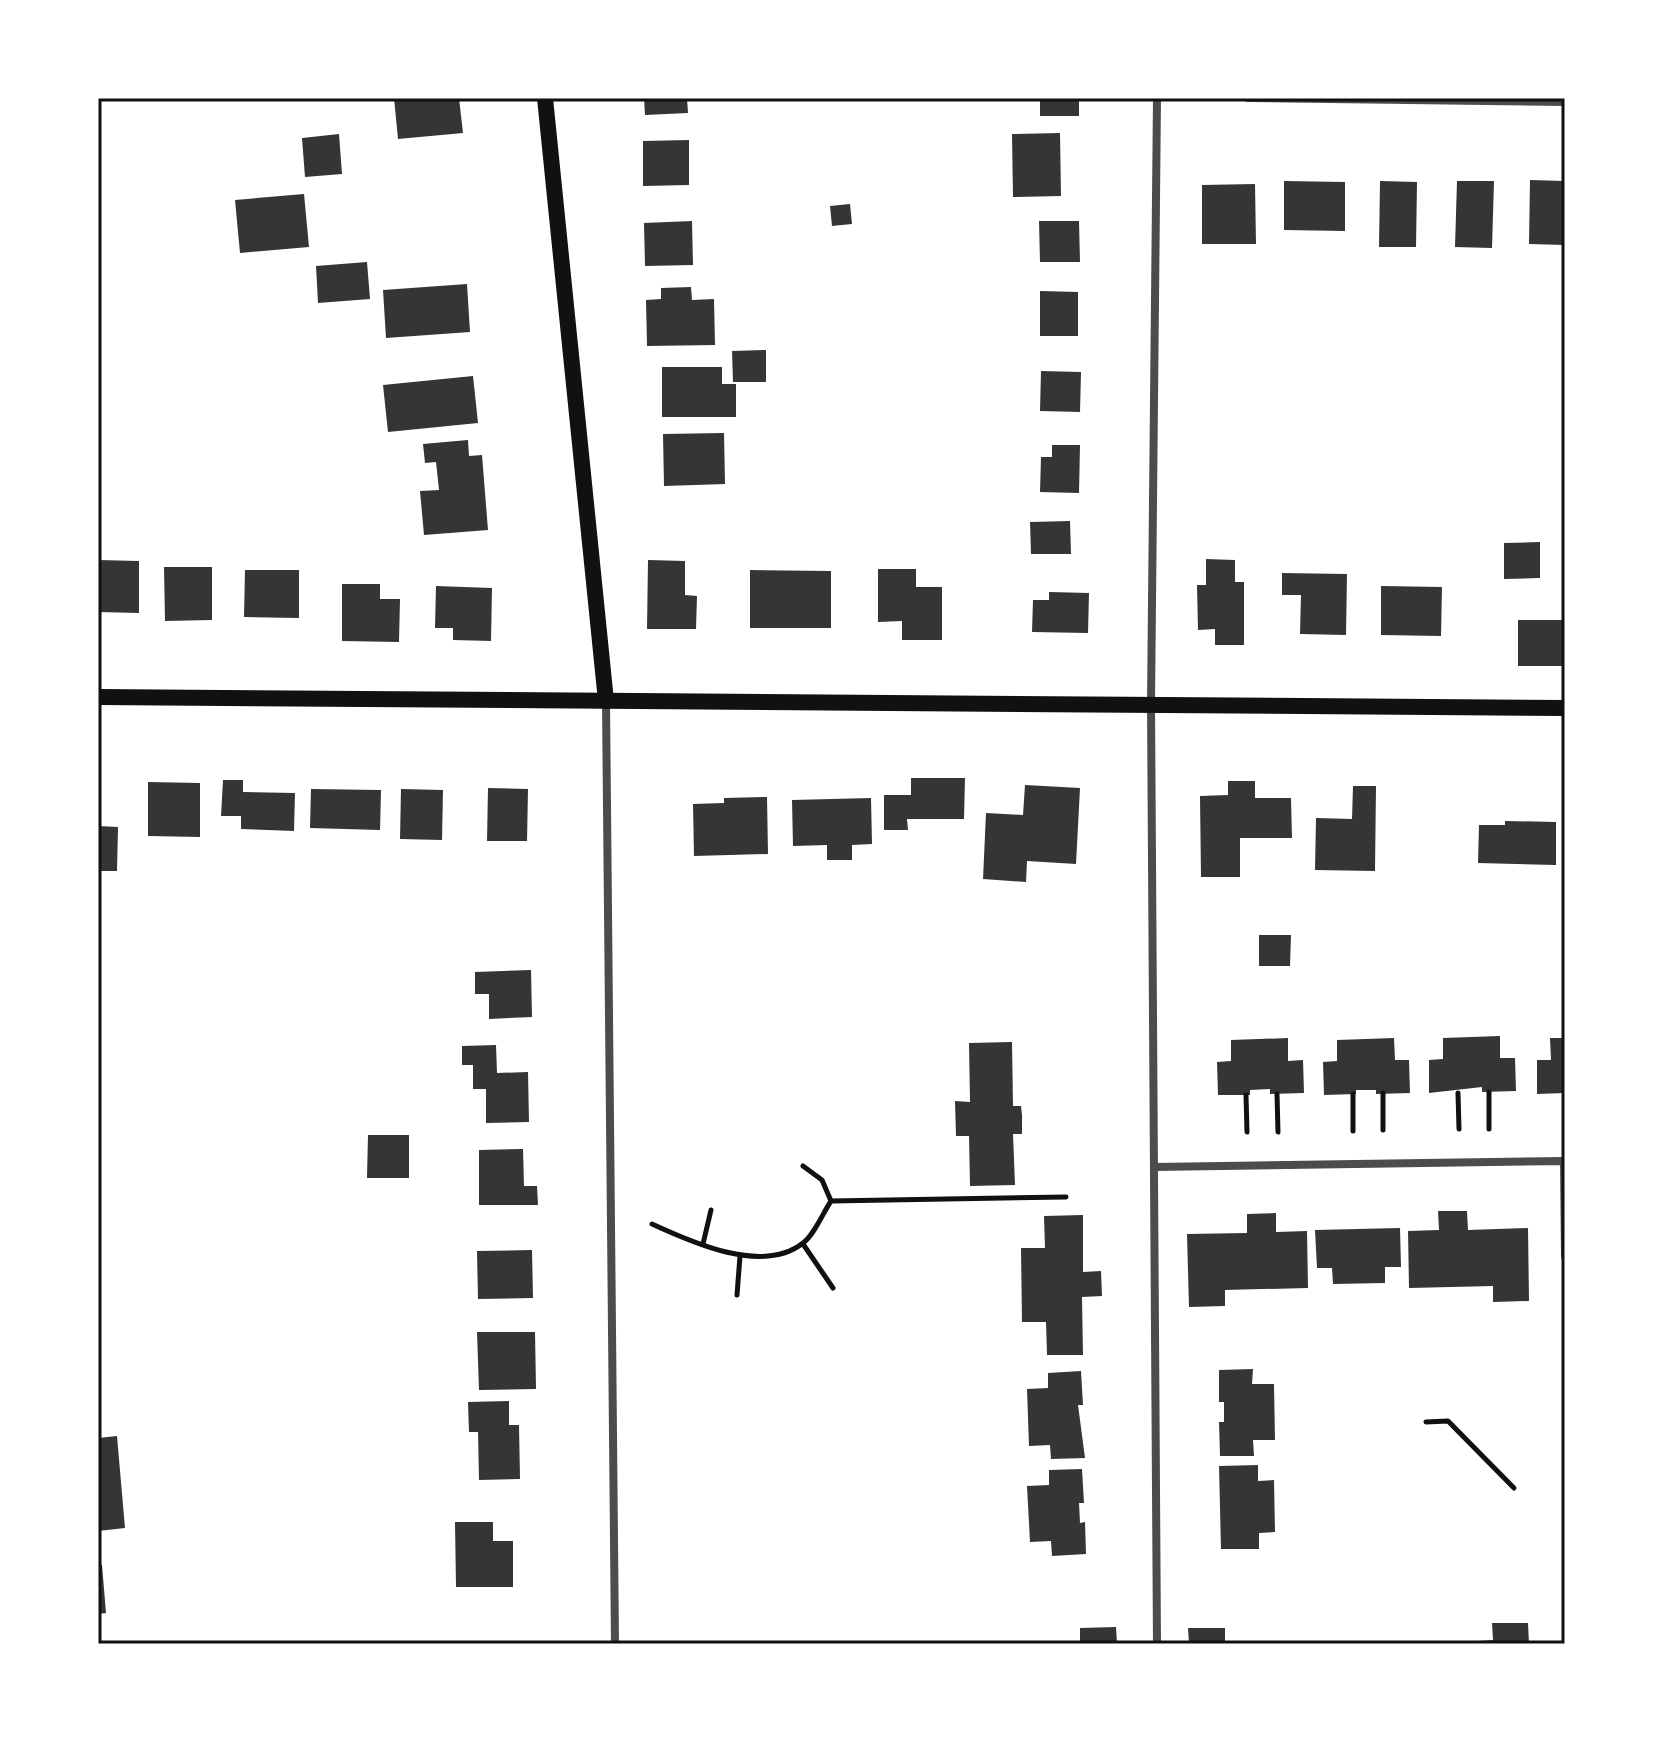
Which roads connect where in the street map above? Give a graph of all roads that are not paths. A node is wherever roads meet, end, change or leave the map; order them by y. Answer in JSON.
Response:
{"nodes":[{"id":1,"x":545,"y":98,"type":"edge"},
{"id":2,"x":1157,"y":98,"type":"edge"},
{"id":3,"x":1248,"y":98,"type":"edge"},
{"id":4,"x":1565,"y":102,"type":"edge"},
{"id":5,"x":98,"y":697,"type":"edge"},
{"id":6,"x":606,"y":701,"type":"junction"},
{"id":7,"x":1151,"y":704,"type":"junction"},
{"id":8,"x":1565,"y":708,"type":"edge"},
{"id":9,"x":1155,"y":1167,"type":"junction"},
{"id":10,"x":1565,"y":1256,"type":"edge"},
{"id":11,"x":615,"y":1644,"type":"edge"},
{"id":12,"x":1157,"y":1644,"type":"edge"}],
"edges":[{"from":1,"to":6,"type":"main road"},
{"from":2,"to":7,"type":"street"},
{"from":3,"to":4,"type":"street"},
{"from":5,"to":6,"type":"main road"},
{"from":6,"to":7,"type":"main road"},
{"from":6,"to":11,"type":"street"},
{"from":7,"to":8,"type":"main road"},
{"from":7,"to":9,"type":"street"},
{"from":9,"to":10,"type":"street"},
{"from":9,"to":12,"type":"street"}]}
